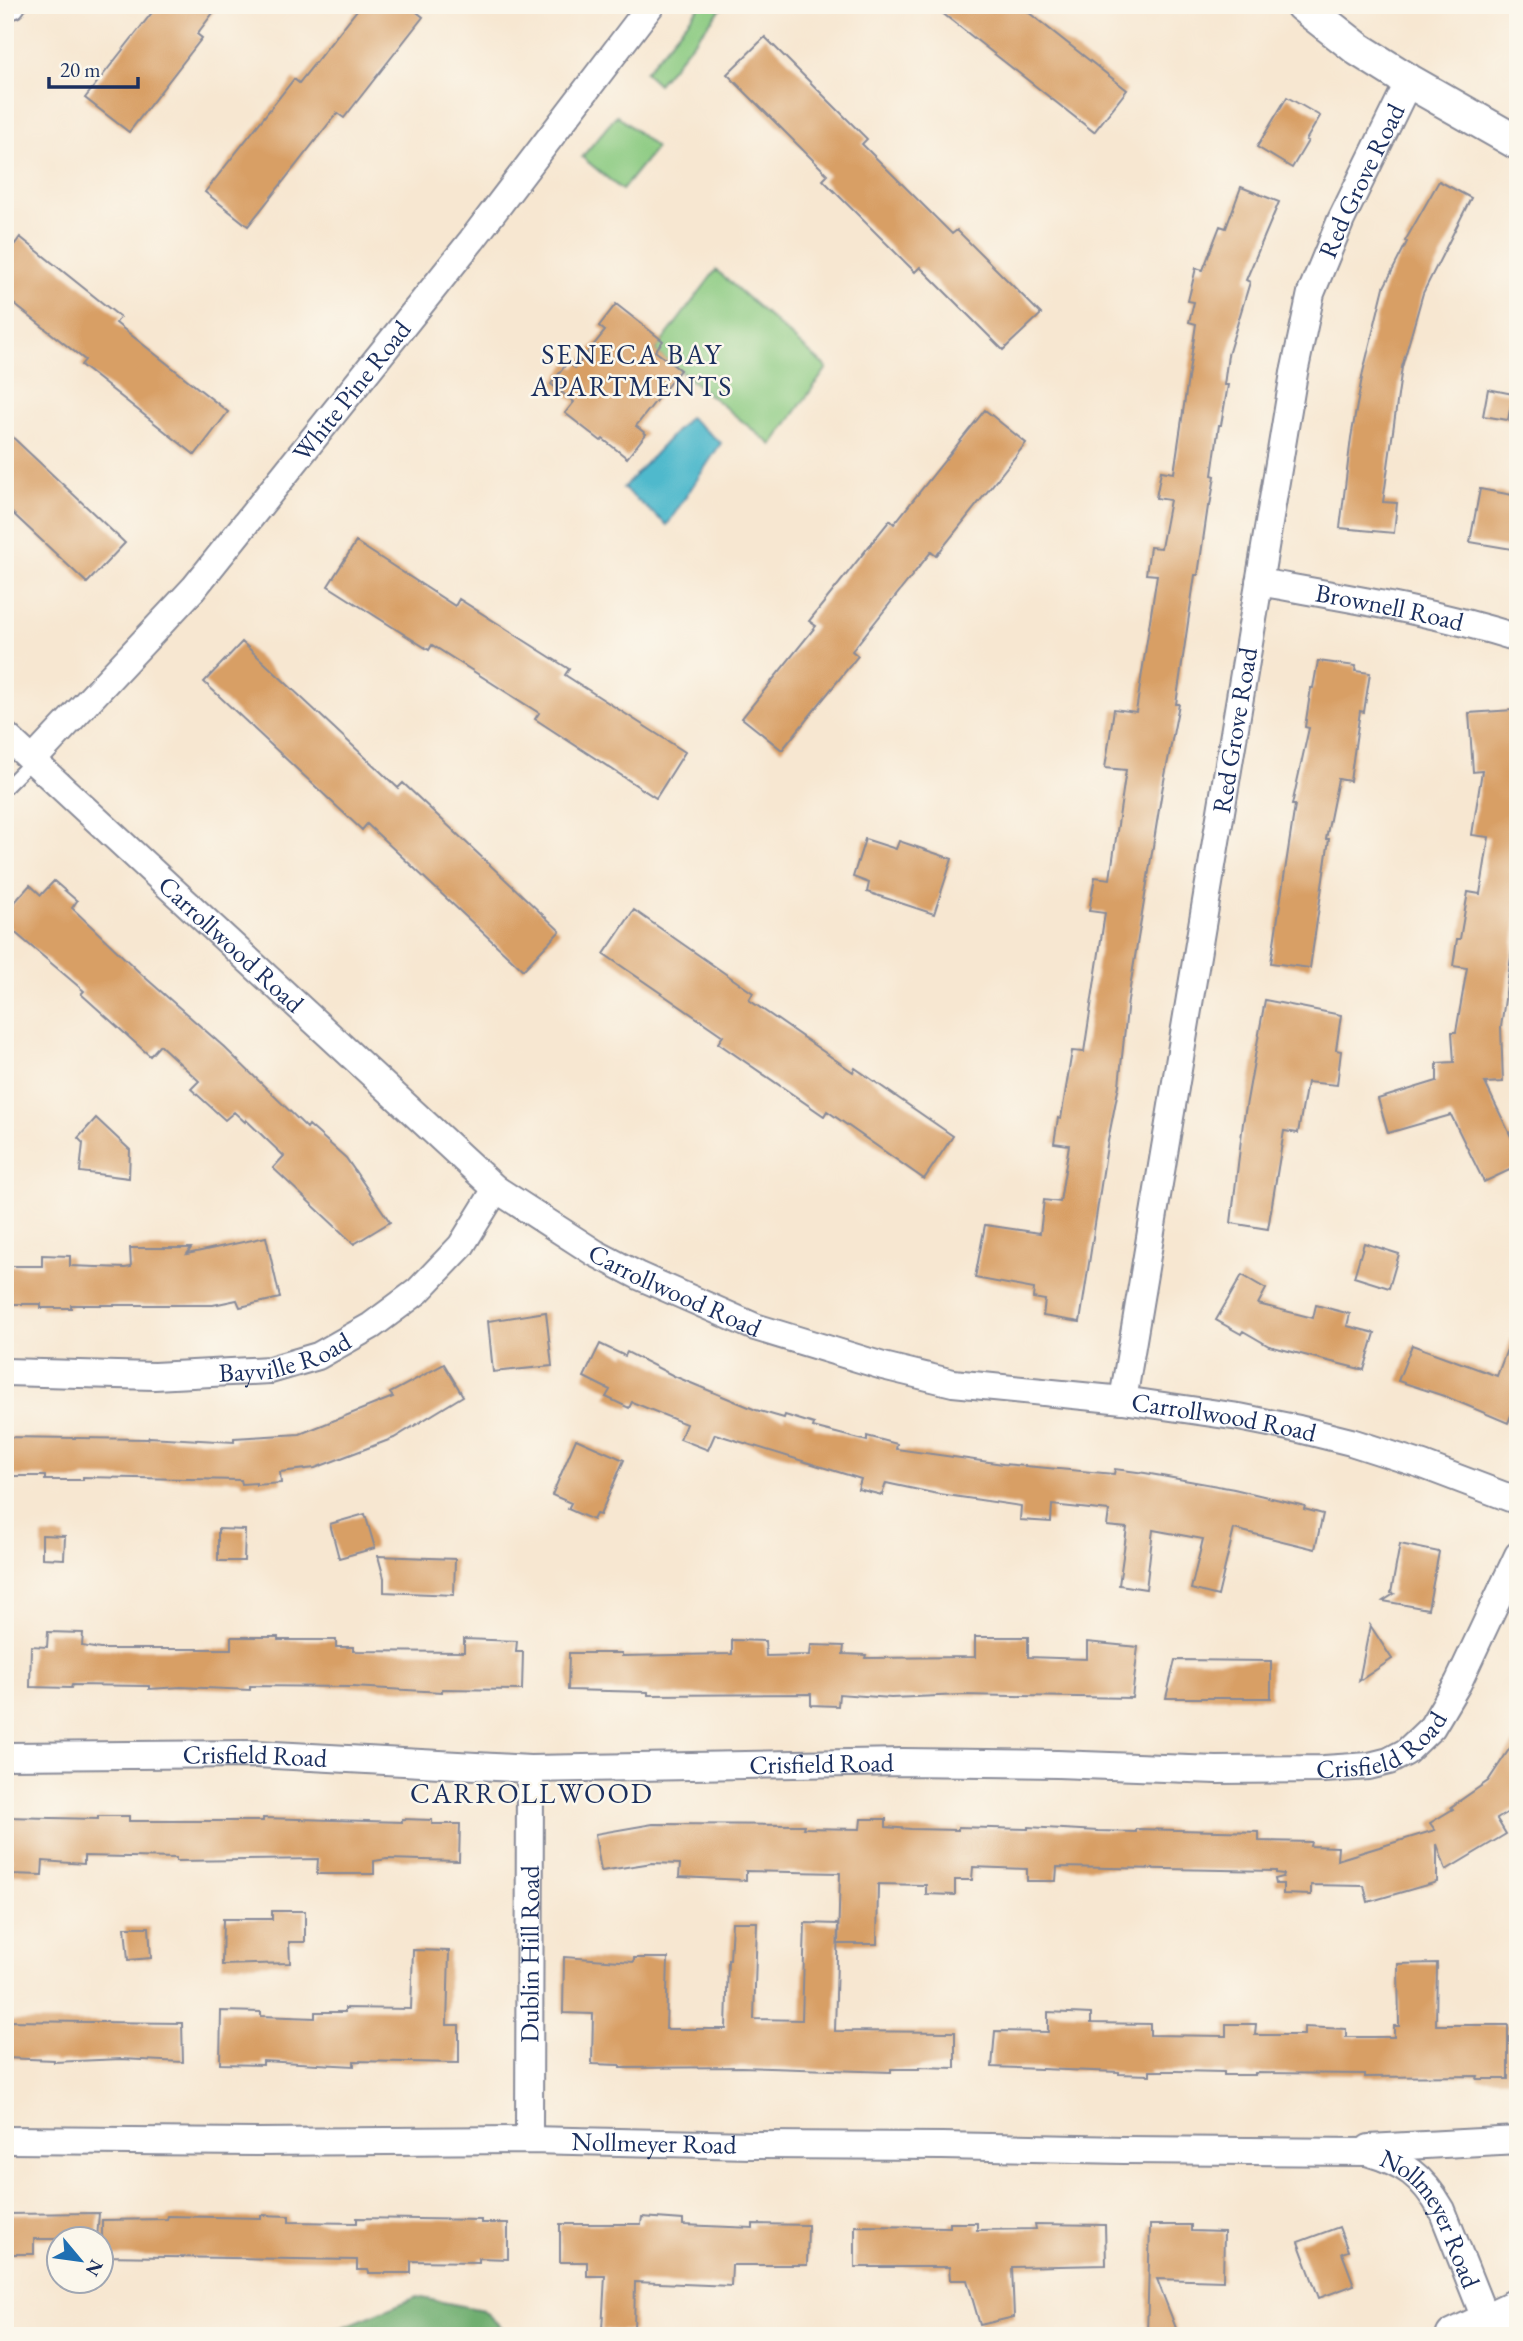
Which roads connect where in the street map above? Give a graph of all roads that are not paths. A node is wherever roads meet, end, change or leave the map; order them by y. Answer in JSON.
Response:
{"nodes":[{"id":1,"x":6,"y":5,"type":"edge"},
{"id":2,"x":12,"y":5,"type":"edge"},
{"id":3,"x":651,"y":5,"type":"edge"},
{"id":4,"x":1302,"y":5,"type":"edge"},
{"id":5,"x":1409,"y":81,"type":"junction"},
{"id":6,"x":1518,"y":143,"type":"edge"},
{"id":7,"x":1259,"y":582,"type":"junction"},
{"id":8,"x":1518,"y":638,"type":"edge"},
{"id":9,"x":5,"y":735,"type":"edge"},
{"id":10,"x":33,"y":760,"type":"junction"},
{"id":11,"x":5,"y":788,"type":"edge"},
{"id":12,"x":496,"y":1189,"type":"junction"},
{"id":13,"x":5,"y":1372,"type":"edge"},
{"id":14,"x":1123,"y":1400,"type":"junction"},
{"id":15,"x":1518,"y":1501,"type":"edge"},
{"id":16,"x":1518,"y":1555,"type":"edge"},
{"id":17,"x":5,"y":1756,"type":"edge"},
{"id":18,"x":530,"y":1769,"type":"junction"},
{"id":19,"x":5,"y":2140,"type":"edge"},
{"id":20,"x":529,"y":2140,"type":"junction"},
{"id":21,"x":1518,"y":2140,"type":"edge"},
{"id":22,"x":1302,"y":2150,"type":"junction"},
{"id":23,"x":1518,"y":2305,"type":"edge"},
{"id":24,"x":1490,"y":2328,"type":"edge"},
{"id":25,"x":1453,"y":2336,"type":"edge"}],
"edges":[{"from":1,"to":2,"type":"street"},
{"from":3,"to":10,"type":"street","name":"White Pine Road"},
{"from":4,"to":5,"type":"street"},
{"from":5,"to":6,"type":"street"},
{"from":5,"to":7,"type":"street","name":"Red Grove Road"},
{"from":7,"to":8,"type":"street","name":"Brownell Road"},
{"from":7,"to":14,"type":"street","name":"Red Grove Road"},
{"from":9,"to":10,"type":"street","name":"Carrollwood Road"},
{"from":10,"to":11,"type":"lane"},
{"from":10,"to":12,"type":"street","name":"Carrollwood Road"},
{"from":12,"to":13,"type":"street","name":"Bayville Road"},
{"from":12,"to":14,"type":"street","name":"Carrollwood Road"},
{"from":14,"to":15,"type":"street","name":"Carrollwood Road"},
{"from":16,"to":18,"type":"street","name":"Crisfield Road"},
{"from":17,"to":18,"type":"street","name":"Crisfield Road"},
{"from":18,"to":20,"type":"street","name":"Dublin Hill Road"},
{"from":19,"to":20,"type":"street","name":"Nollmeyer Road"},
{"from":20,"to":22,"type":"street","name":"Nollmeyer Road"},
{"from":21,"to":22,"type":"street","name":"Nollmeyer Road"},
{"from":22,"to":24,"type":"street","name":"Nollmeyer Road"},
{"from":23,"to":24,"type":"street"},
{"from":24,"to":25,"type":"street"}]}
